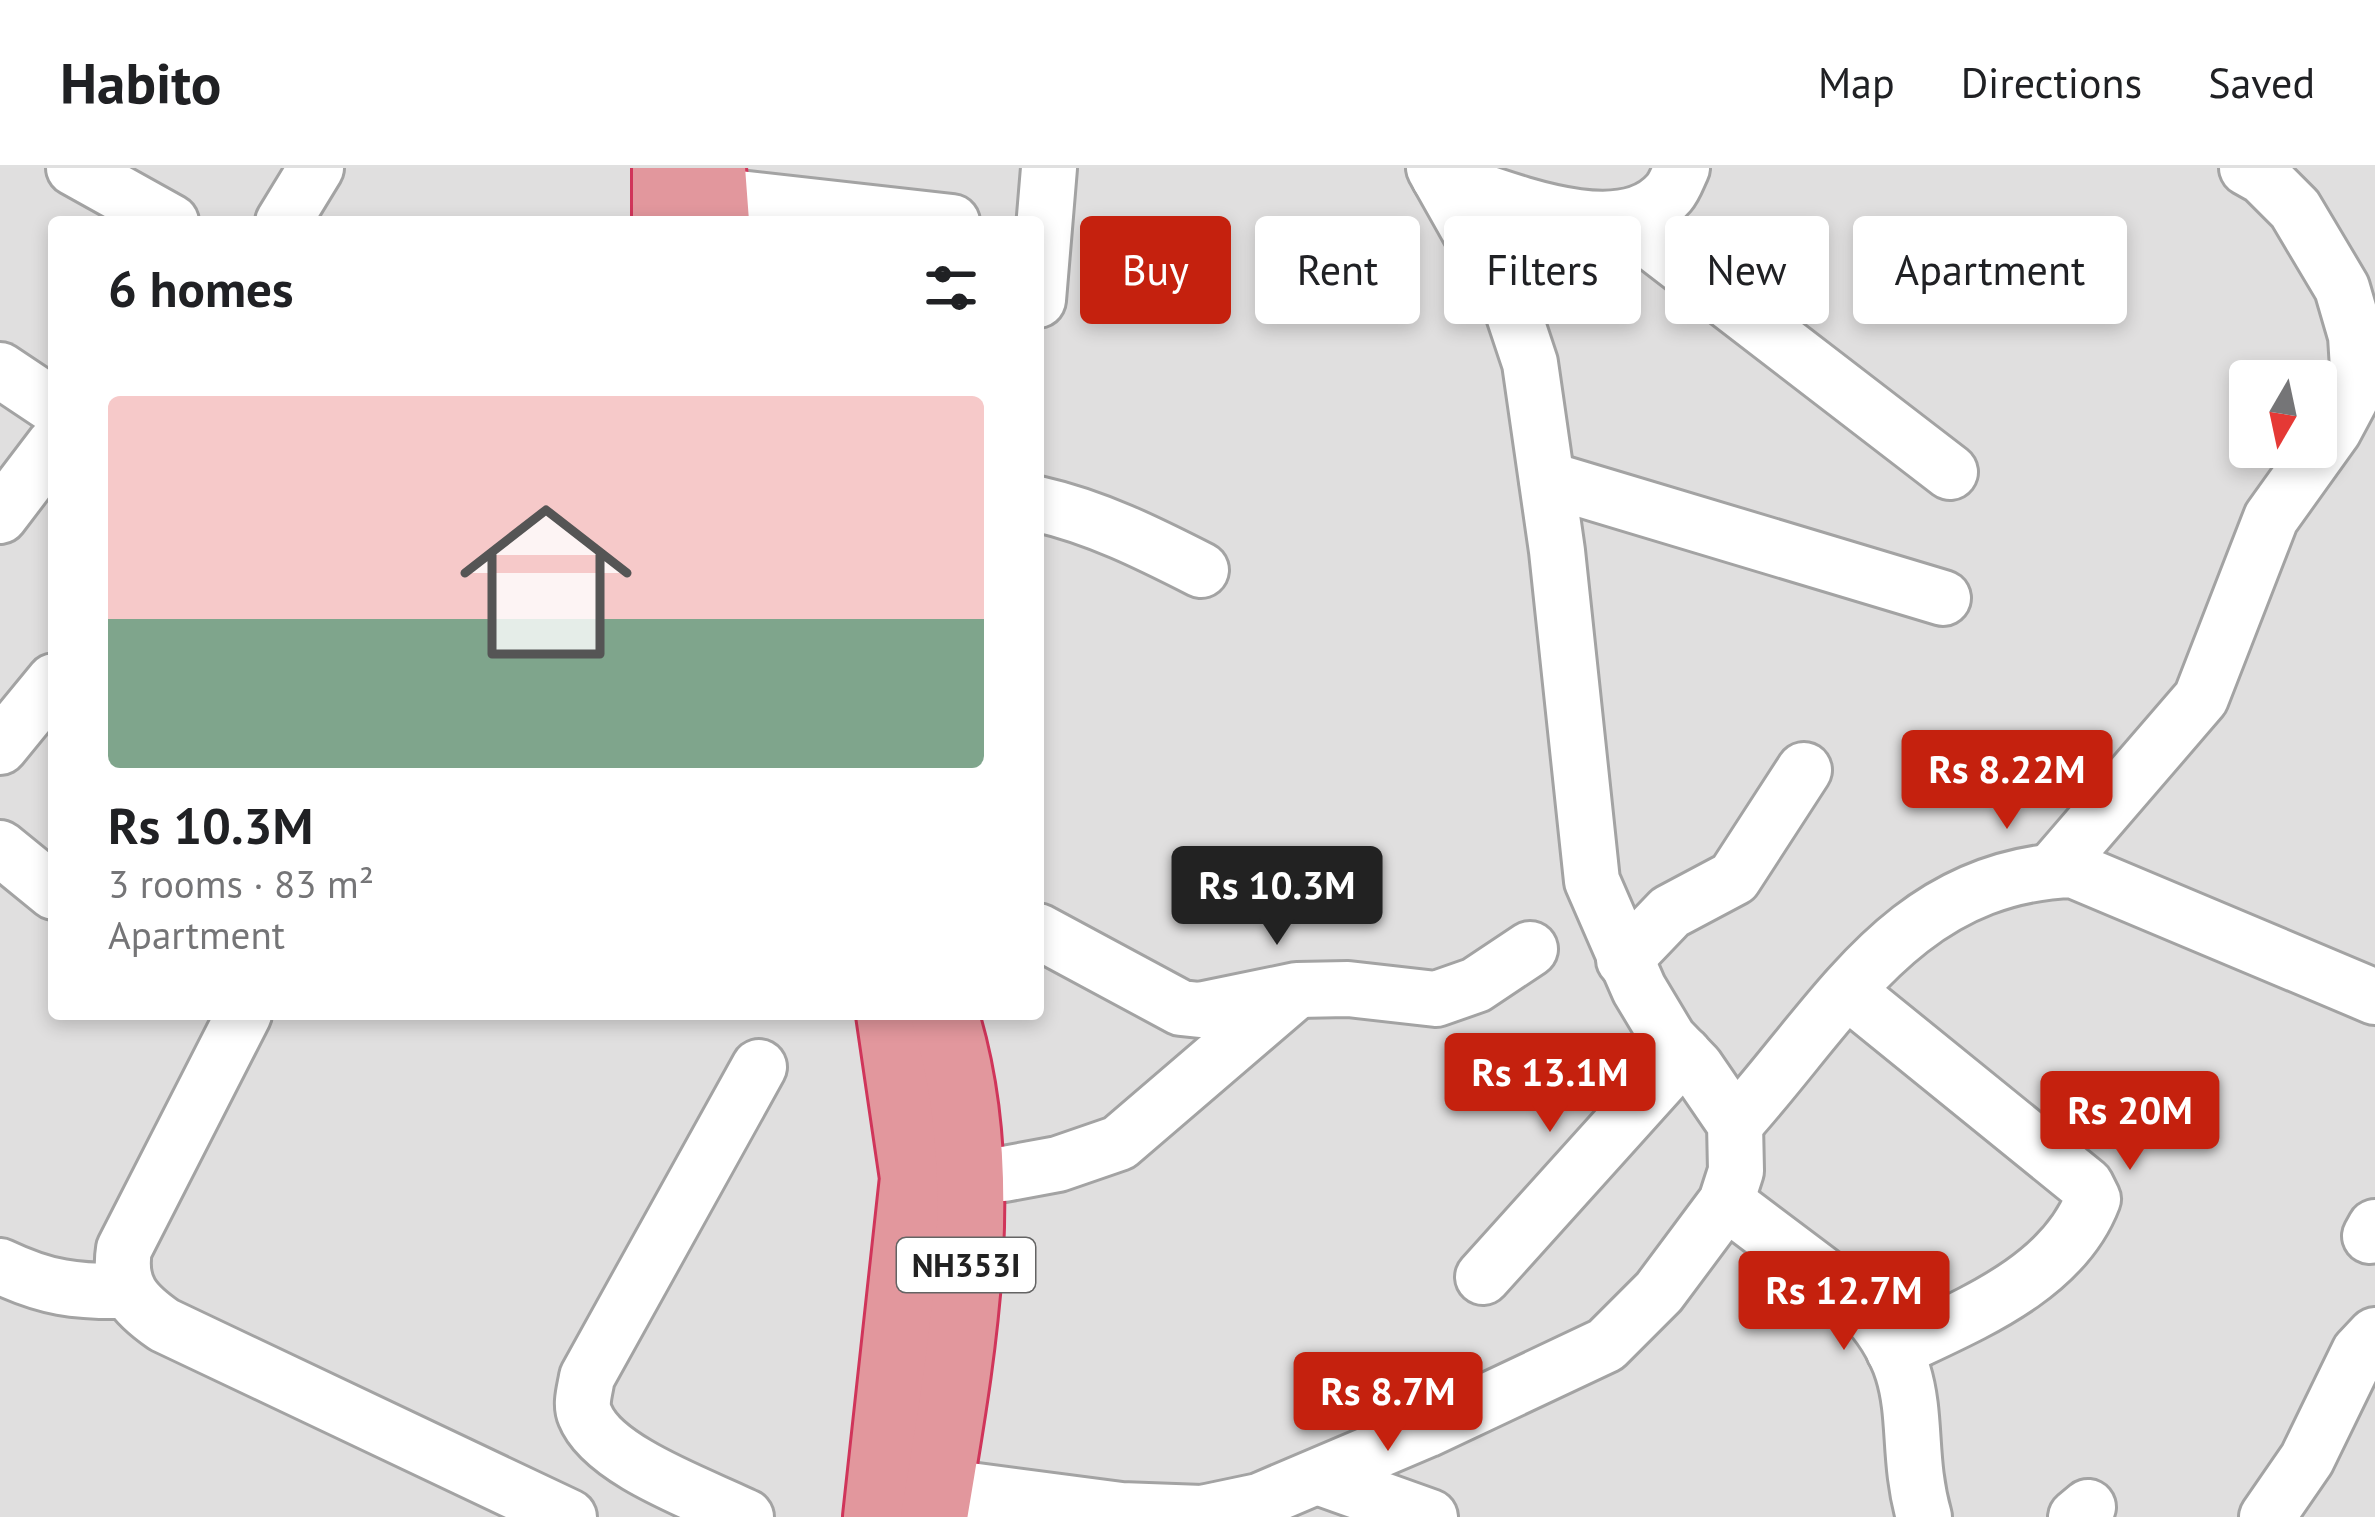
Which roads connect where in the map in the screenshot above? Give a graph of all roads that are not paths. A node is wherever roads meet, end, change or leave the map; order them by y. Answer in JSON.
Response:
{"nodes":[{"id":1,"x":316,"y":168,"type":"edge"},
{"id":2,"x":1049,"y":168,"type":"edge"},
{"id":3,"x":1682,"y":168,"type":"edge"},
{"id":4,"x":2247,"y":168,"type":"edge"},
{"id":5,"x":87,"y":171,"type":"edge"},
{"id":6,"x":1436,"y":173,"type":"edge"},
{"id":7,"x":694,"y":195,"type":"edge"},
{"id":8,"x":162,"y":216,"type":"edge"},
{"id":9,"x":287,"y":216,"type":"edge"},
{"id":10,"x":895,"y":216,"type":"edge"},
{"id":11,"x":1043,"y":216,"type":"edge"},
{"id":12,"x":1567,"y":216,"type":"edge"},
{"id":13,"x":1627,"y":216,"type":"edge"},
{"id":14,"x":1641,"y":234,"type":"edge"},
{"id":15,"x":0,"y":370,"type":"edge"},
{"id":16,"x":48,"y":402,"type":"edge"},
{"id":17,"x":2355,"y":426,"type":"edge"},
{"id":18,"x":48,"y":453,"type":"edge"},
{"id":19,"x":1950,"y":472,"type":"dead end"},
{"id":20,"x":1546,"y":479,"type":"junction"},
{"id":21,"x":1044,"y":505,"type":"edge"},
{"id":22,"x":0,"y":516,"type":"edge"},
{"id":23,"x":1201,"y":570,"type":"dead end"},
{"id":24,"x":1942,"y":598,"type":"dead end"},
{"id":25,"x":48,"y":688,"type":"edge"},
{"id":26,"x":0,"y":747,"type":"edge"},
{"id":27,"x":1804,"y":770,"type":"dead end"},
{"id":28,"x":0,"y":848,"type":"edge"},
{"id":29,"x":2052,"y":871,"type":"junction"},
{"id":30,"x":48,"y":887,"type":"edge"},
{"id":31,"x":1044,"y":935,"type":"edge"},
{"id":32,"x":1530,"y":949,"type":"dead end"},
{"id":33,"x":1624,"y":960,"type":"junction"},
{"id":34,"x":1297,"y":990,"type":"junction"},
{"id":35,"x":1847,"y":991,"type":"junction"},
{"id":36,"x":2375,"y":997,"type":"edge"},
{"id":37,"x":891,"y":1020,"type":"edge"},
{"id":38,"x":945,"y":1020,"type":"edge"},
{"id":39,"x":225,"y":1021,"type":"edge"},
{"id":40,"x":1684,"y":1054,"type":"junction"},
{"id":41,"x":759,"y":1066,"type":"dead end"},
{"id":42,"x":1735,"y":1124,"type":"junction"},
{"id":43,"x":970,"y":1173,"type":"junction"},
{"id":44,"x":1726,"y":1202,"type":"junction"},
{"id":45,"x":0,"y":1266,"type":"edge"},
{"id":46,"x":1483,"y":1276,"type":"dead end"},
{"id":47,"x":128,"y":1292,"type":"junction"},
{"id":48,"x":2375,"y":1335,"type":"edge"},
{"id":49,"x":1894,"y":1351,"type":"junction"},
{"id":50,"x":1318,"y":1477,"type":"junction"},
{"id":51,"x":937,"y":1502,"type":"edge"},
{"id":52,"x":1242,"y":1511,"type":"edge"},
{"id":53,"x":568,"y":1517,"type":"edge"},
{"id":54,"x":746,"y":1517,"type":"edge"},
{"id":55,"x":877,"y":1517,"type":"edge"},
{"id":56,"x":1430,"y":1517,"type":"edge"},
{"id":57,"x":1924,"y":1517,"type":"edge"},
{"id":58,"x":2267,"y":1517,"type":"edge"}],
"edges":[{"from":1,"to":9,"type":"street"},
{"from":2,"to":11,"type":"street"},
{"from":3,"to":13,"type":"street"},
{"from":4,"to":17,"type":"street"},
{"from":5,"to":8,"type":"street"},
{"from":6,"to":12,"type":"street"},
{"from":6,"to":20,"type":"street"},
{"from":7,"to":10,"type":"street"},
{"from":14,"to":19,"type":"street"},
{"from":15,"to":16,"type":"street"},
{"from":17,"to":29,"type":"street"},
{"from":18,"to":22,"type":"street"},
{"from":20,"to":24,"type":"street"},
{"from":20,"to":33,"type":"street"},
{"from":21,"to":23,"type":"street"},
{"from":25,"to":26,"type":"street"},
{"from":27,"to":33,"type":"street"},
{"from":28,"to":30,"type":"street"},
{"from":29,"to":35,"type":"street"},
{"from":29,"to":36,"type":"street"},
{"from":31,"to":34,"type":"street"},
{"from":32,"to":34,"type":"street"},
{"from":33,"to":40,"type":"street"},
{"from":34,"to":43,"type":"street"},
{"from":35,"to":42,"type":"street"},
{"from":35,"to":49,"type":"street"},
{"from":37,"to":55,"type":"highway","number":"NH353I"},
{"from":38,"to":43,"type":"highway","number":"NH353I"},
{"from":39,"to":47,"type":"street"},
{"from":40,"to":42,"type":"street"},
{"from":40,"to":46,"type":"street"},
{"from":41,"to":54,"type":"street"},
{"from":42,"to":44,"type":"street"},
{"from":43,"to":51,"type":"highway","number":"NH353I"},
{"from":44,"to":49,"type":"street"},
{"from":44,"to":50,"type":"street"},
{"from":45,"to":47,"type":"street"},
{"from":47,"to":53,"type":"street"},
{"from":48,"to":58,"type":"street"},
{"from":49,"to":57,"type":"street"},
{"from":50,"to":52,"type":"street"},
{"from":50,"to":56,"type":"street"},
{"from":51,"to":52,"type":"street"}]}
